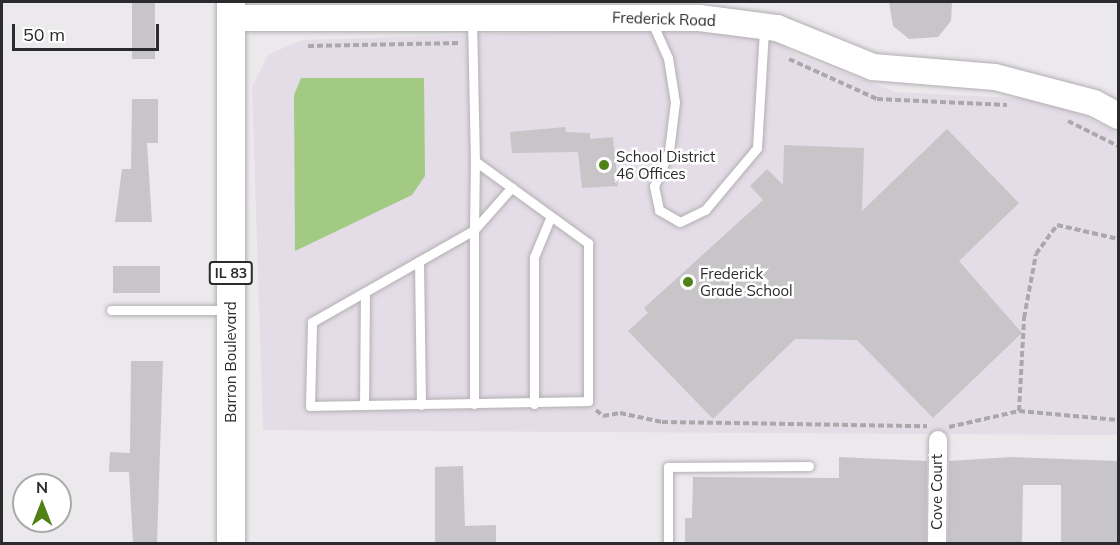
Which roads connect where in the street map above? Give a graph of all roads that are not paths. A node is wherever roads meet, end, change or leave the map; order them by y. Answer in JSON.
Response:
{"nodes":[{"id":1,"x":231,"y":10,"type":"edge"},
{"id":2,"x":651,"y":18,"type":"junction"},
{"id":3,"x":472,"y":30,"type":"junction"},
{"id":4,"x":764,"y":35,"type":"junction"},
{"id":5,"x":1119,"y":116,"type":"edge"},
{"id":6,"x":475,"y":161,"type":"junction"},
{"id":7,"x":512,"y":188,"type":"junction"},
{"id":8,"x":550,"y":216,"type":"junction"},
{"id":9,"x":474,"y":230,"type":"junction"},
{"id":10,"x":420,"y":261,"type":"junction"},
{"id":11,"x":365,"y":292,"type":"junction"},
{"id":12,"x":111,"y":310,"type":"dead end"},
{"id":13,"x":231,"y":310,"type":"junction"},
{"id":14,"x":474,"y":404,"type":"junction"},
{"id":15,"x":534,"y":404,"type":"junction"},
{"id":16,"x":364,"y":405,"type":"junction"},
{"id":17,"x":421,"y":405,"type":"junction"},
{"id":18,"x":938,"y":440,"type":"dead end"},
{"id":19,"x":809,"y":466,"type":"dead end"},
{"id":20,"x":231,"y":543,"type":"edge"},
{"id":21,"x":668,"y":543,"type":"edge"},
{"id":22,"x":937,"y":543,"type":"edge"}],
"edges":[{"from":1,"to":3,"type":"street","name":"Frederick Road"},
{"from":1,"to":13,"type":"main road","name":"Barron Boulevard","number":"IL 83"},
{"from":2,"to":3,"type":"street","name":"Frederick Road"},
{"from":2,"to":4,"type":"street","name":"Frederick Road"},
{"from":2,"to":4,"type":"lane"},
{"from":3,"to":6,"type":"lane"},
{"from":4,"to":5,"type":"street","name":"Frederick Road"},
{"from":6,"to":7,"type":"lane"},
{"from":6,"to":9,"type":"lane"},
{"from":7,"to":8,"type":"lane"},
{"from":7,"to":9,"type":"lane"},
{"from":8,"to":15,"type":"lane"},
{"from":8,"to":15,"type":"lane"},
{"from":9,"to":10,"type":"lane"},
{"from":9,"to":14,"type":"lane"},
{"from":10,"to":11,"type":"lane"},
{"from":10,"to":17,"type":"lane"},
{"from":11,"to":16,"type":"lane"},
{"from":11,"to":16,"type":"lane"},
{"from":12,"to":13,"type":"lane"},
{"from":13,"to":20,"type":"main road","name":"Barron Boulevard","number":"IL 83"},
{"from":14,"to":15,"type":"lane"},
{"from":14,"to":17,"type":"lane"},
{"from":16,"to":17,"type":"lane"},
{"from":18,"to":22,"type":"street","name":"Cove Court"},
{"from":19,"to":21,"type":"lane"}]}
